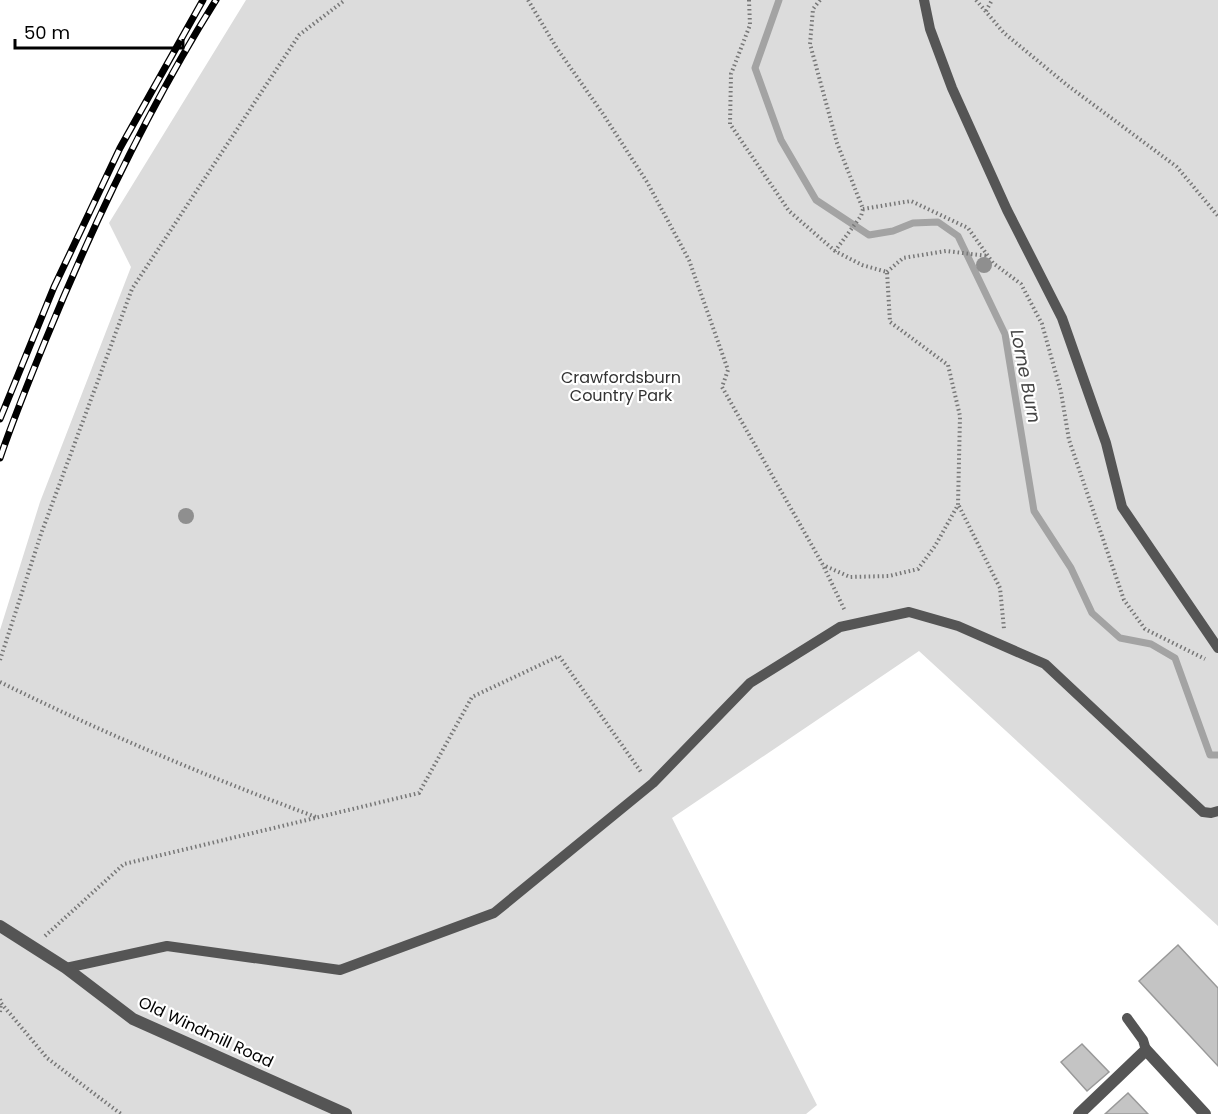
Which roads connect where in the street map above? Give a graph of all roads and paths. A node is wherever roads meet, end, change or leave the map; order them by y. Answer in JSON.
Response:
{"nodes":[{"id":1,"x":345,"y":0,"type":"edge"},
{"id":2,"x":528,"y":0,"type":"edge"},
{"id":3,"x":749,"y":0,"type":"edge"},
{"id":4,"x":820,"y":0,"type":"edge"},
{"id":5,"x":924,"y":0,"type":"edge"},
{"id":6,"x":976,"y":0,"type":"edge"},
{"id":7,"x":992,"y":0,"type":"edge"},
{"id":8,"x":986,"y":11,"type":"junction"},
{"id":9,"x":863,"y":209,"type":"junction"},
{"id":10,"x":1218,"y":216,"type":"edge"},
{"id":11,"x":835,"y":251,"type":"junction"},
{"id":12,"x":988,"y":256,"type":"junction"},
{"id":13,"x":887,"y":272,"type":"junction"},
{"id":14,"x":958,"y":505,"type":"junction"},
{"id":15,"x":823,"y":565,"type":"junction"},
{"id":16,"x":851,"y":625,"type":"junction"},
{"id":17,"x":1003,"y":646,"type":"junction"},
{"id":18,"x":1218,"y":648,"type":"edge"},
{"id":19,"x":0,"y":660,"type":"edge"},
{"id":20,"x":1209,"y":661,"type":"dead end"},
{"id":21,"x":0,"y":682,"type":"edge"},
{"id":22,"x":653,"y":783,"type":"junction"},
{"id":23,"x":1218,"y":811,"type":"edge"},
{"id":24,"x":316,"y":818,"type":"junction"},
{"id":25,"x":0,"y":926,"type":"edge"},
{"id":26,"x":33,"y":947,"type":"junction"},
{"id":27,"x":66,"y":968,"type":"junction"},
{"id":28,"x":0,"y":1001,"type":"edge"},
{"id":29,"x":0,"y":1012,"type":"edge"},
{"id":30,"x":1127,"y":1017,"type":"dead end"},
{"id":31,"x":1146,"y":1050,"type":"junction"},
{"id":32,"x":121,"y":1114,"type":"edge"},
{"id":33,"x":346,"y":1114,"type":"edge"},
{"id":34,"x":1079,"y":1114,"type":"edge"},
{"id":35,"x":1205,"y":1114,"type":"edge"}],
"edges":[{"from":1,"to":19,"type":"path"},
{"from":2,"to":15,"type":"path"},
{"from":3,"to":11,"type":"path"},
{"from":4,"to":9,"type":"path"},
{"from":5,"to":18,"type":"lane"},
{"from":6,"to":8,"type":"path"},
{"from":7,"to":8,"type":"path"},
{"from":8,"to":10,"type":"path"},
{"from":9,"to":11,"type":"path"},
{"from":9,"to":12,"type":"path"},
{"from":11,"to":13,"type":"path"},
{"from":12,"to":13,"type":"path"},
{"from":12,"to":20,"type":"path"},
{"from":13,"to":14,"type":"path"},
{"from":14,"to":15,"type":"path"},
{"from":14,"to":17,"type":"path"},
{"from":15,"to":16,"type":"path"},
{"from":16,"to":17,"type":"lane"},
{"from":16,"to":22,"type":"lane"},
{"from":17,"to":23,"type":"lane"},
{"from":21,"to":24,"type":"path"},
{"from":22,"to":24,"type":"path"},
{"from":22,"to":27,"type":"lane"},
{"from":24,"to":26,"type":"path"},
{"from":25,"to":26,"type":"street","name":"Old Windmill Road"},
{"from":26,"to":27,"type":"street","name":"Old Windmill Road"},
{"from":27,"to":33,"type":"street","name":"Old Windmill Road"},
{"from":28,"to":29,"type":"path"},
{"from":28,"to":32,"type":"path"},
{"from":30,"to":31,"type":"lane"},
{"from":31,"to":34,"type":"street"},
{"from":31,"to":35,"type":"street"}]}
